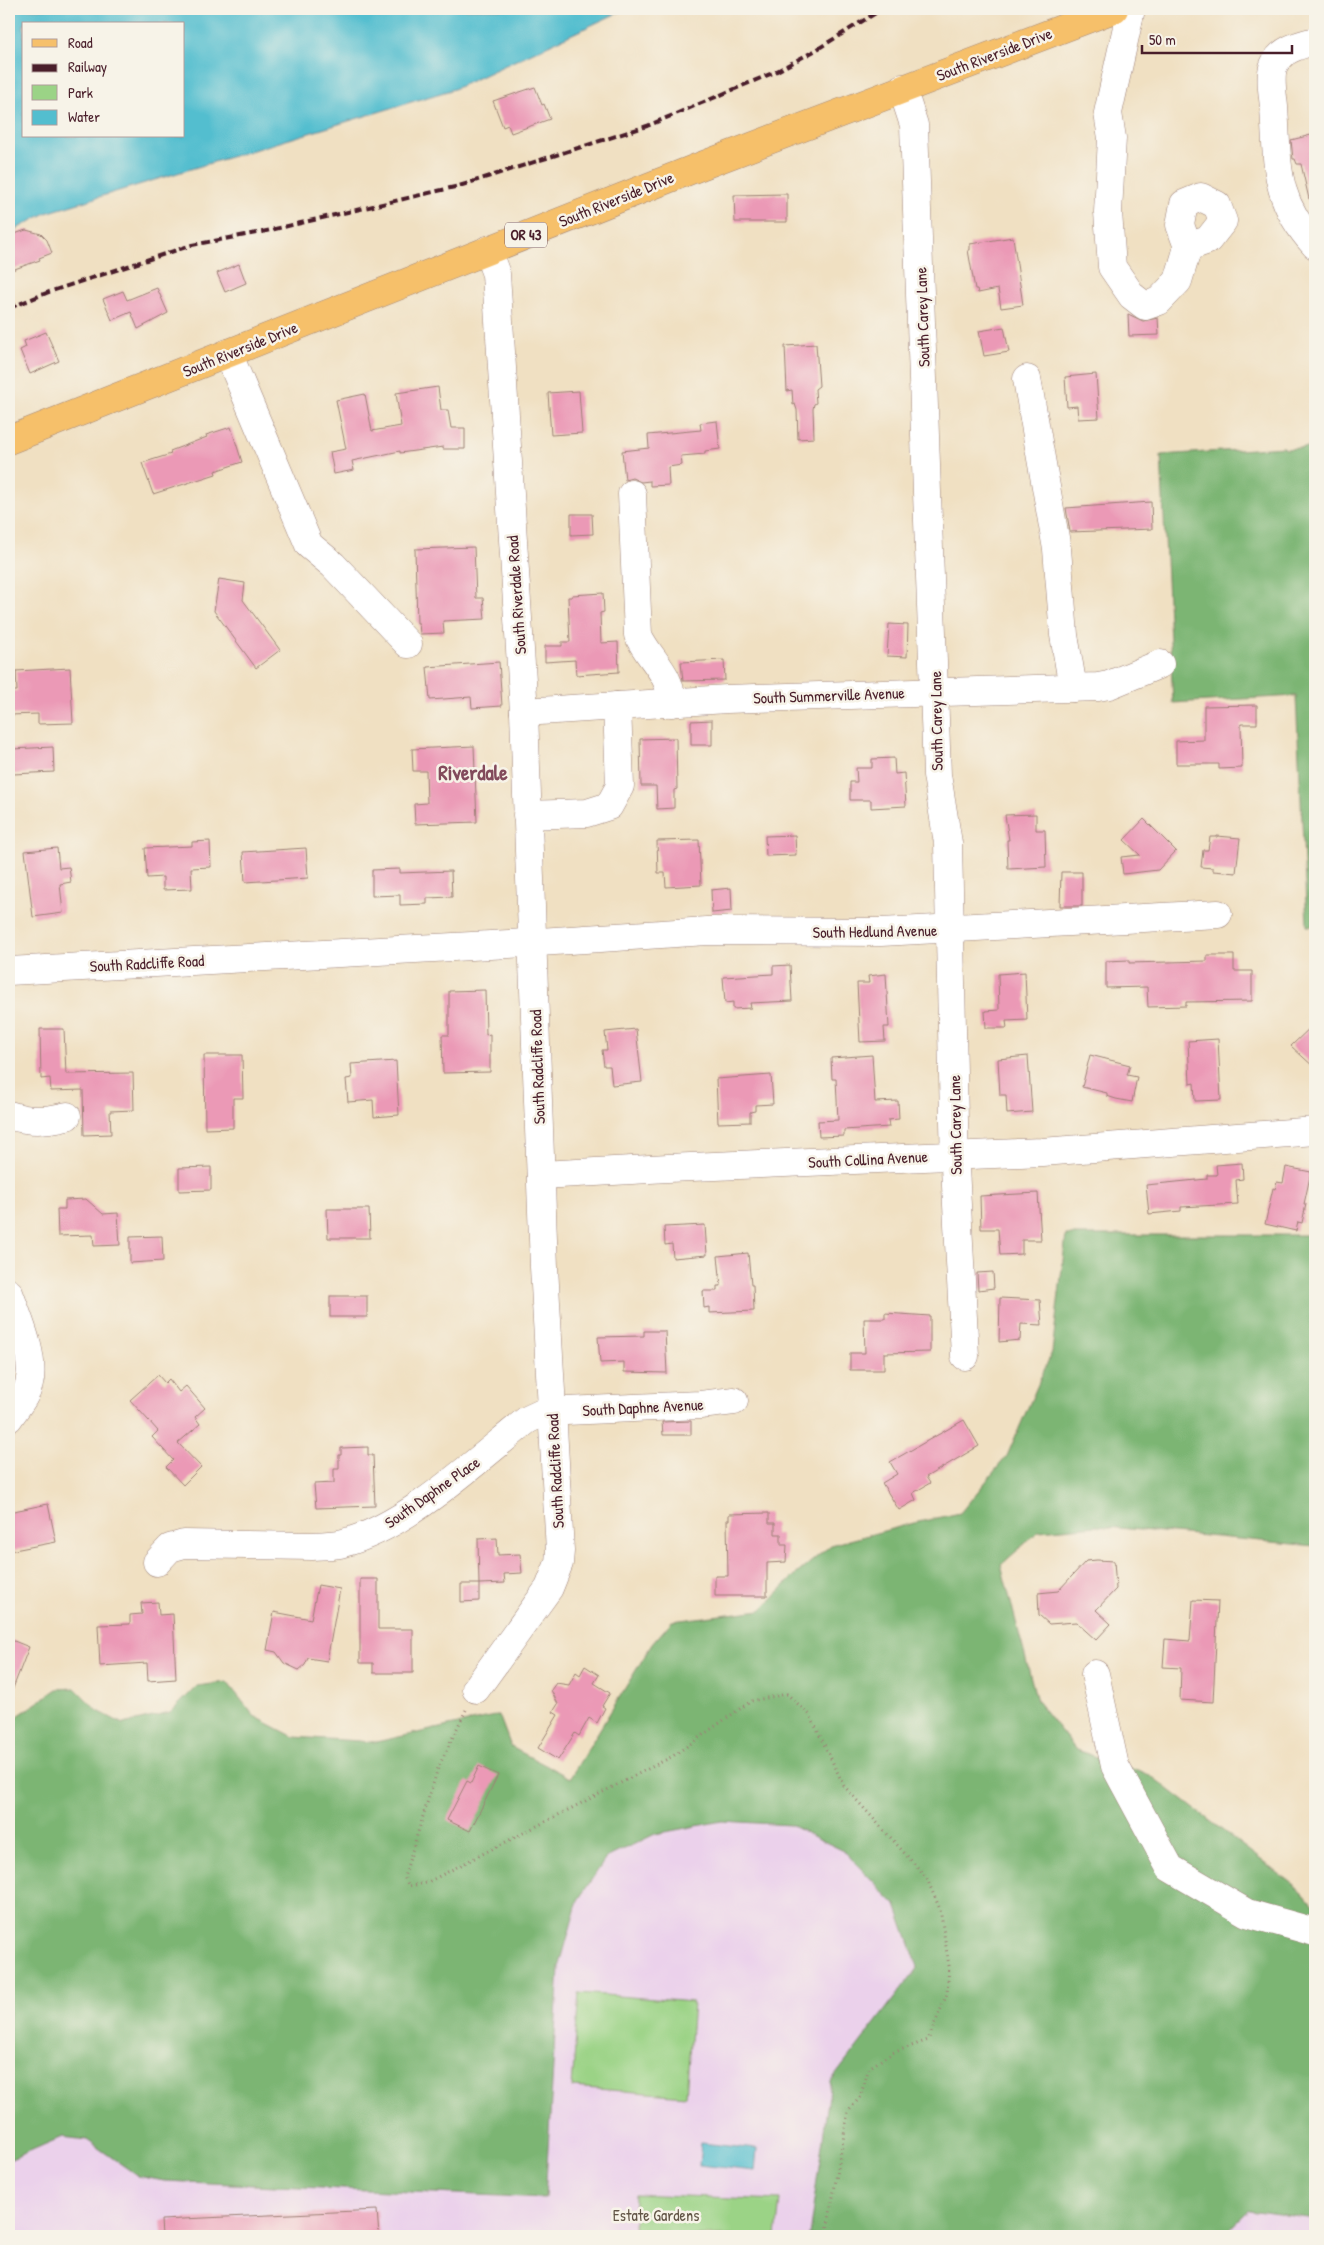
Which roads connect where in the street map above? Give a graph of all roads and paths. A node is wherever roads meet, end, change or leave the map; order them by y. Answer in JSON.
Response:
{"nodes":[{"id":1,"x":1114,"y":9,"type":"edge"},
{"id":2,"x":1130,"y":9,"type":"edge"},
{"id":3,"x":1315,"y":41,"type":"edge"},
{"id":4,"x":902,"y":88,"type":"junction"},
{"id":5,"x":1315,"y":245,"type":"edge"},
{"id":6,"x":1188,"y":247,"type":"dead end"},
{"id":7,"x":487,"y":250,"type":"junction"},
{"id":8,"x":228,"y":354,"type":"junction"},
{"id":9,"x":1027,"y":379,"type":"dead end"},
{"id":10,"x":9,"y":440,"type":"edge"},
{"id":11,"x":632,"y":494,"type":"dead end"},
{"id":12,"x":408,"y":644,"type":"dead end"},
{"id":13,"x":1160,"y":664,"type":"dead end"},
{"id":14,"x":1073,"y":688,"type":"junction"},
{"id":15,"x":935,"y":692,"type":"junction"},
{"id":16,"x":672,"y":702,"type":"junction"},
{"id":17,"x":617,"y":706,"type":"junction"},
{"id":18,"x":524,"y":712,"type":"junction"},
{"id":19,"x":528,"y":815,"type":"junction"},
{"id":20,"x":1218,"y":914,"type":"dead end"},
{"id":21,"x":950,"y":929,"type":"junction"},
{"id":22,"x":532,"y":942,"type":"junction"},
{"id":23,"x":9,"y":971,"type":"edge"},
{"id":24,"x":9,"y":1115,"type":"edge"},
{"id":25,"x":67,"y":1116,"type":"dead end"},
{"id":26,"x":1315,"y":1132,"type":"edge"},
{"id":27,"x":956,"y":1155,"type":"junction"},
{"id":28,"x":541,"y":1175,"type":"junction"},
{"id":29,"x":9,"y":1292,"type":"edge"},
{"id":30,"x":965,"y":1356,"type":"dead end"},
{"id":31,"x":734,"y":1401,"type":"dead end"},
{"id":32,"x":552,"y":1411,"type":"junction"},
{"id":33,"x":9,"y":1418,"type":"edge"},
{"id":34,"x":157,"y":1562,"type":"dead end"},
{"id":35,"x":1095,"y":1674,"type":"dead end"},
{"id":36,"x":476,"y":1689,"type":"joint"},
{"id":37,"x":1315,"y":1932,"type":"edge"},
{"id":38,"x":826,"y":2236,"type":"edge"}],
"edges":[{"from":1,"to":4,"type":"main road","name":"South Riverside Drive","number":"OR 43"},
{"from":2,"to":6,"type":"street"},
{"from":3,"to":5,"type":"street"},
{"from":4,"to":7,"type":"main road","name":"South Riverside Drive","number":"OR 43"},
{"from":4,"to":15,"type":"street","name":"South Carey Lane"},
{"from":7,"to":8,"type":"main road","name":"South Riverside Drive","number":"OR 43"},
{"from":7,"to":18,"type":"street","name":"South Riverdale Road"},
{"from":8,"to":10,"type":"main road","name":"South Riverside Drive","number":"OR 43"},
{"from":8,"to":12,"type":"street"},
{"from":9,"to":14,"type":"street"},
{"from":11,"to":16,"type":"street"},
{"from":13,"to":14,"type":"street","name":"South Summerville Avenue"},
{"from":14,"to":15,"type":"street","name":"South Summerville Avenue"},
{"from":15,"to":16,"type":"street","name":"South Summerville Avenue"},
{"from":15,"to":21,"type":"street","name":"South Carey Lane"},
{"from":16,"to":17,"type":"street","name":"South Summerville Avenue"},
{"from":17,"to":18,"type":"street","name":"South Summerville Avenue"},
{"from":17,"to":19,"type":"street"},
{"from":18,"to":19,"type":"street","name":"South Riverdale Road"},
{"from":19,"to":22,"type":"street","name":"South Riverdale Road"},
{"from":20,"to":21,"type":"street","name":"South Hedlund Avenue"},
{"from":21,"to":22,"type":"street","name":"South Hedlund Avenue"},
{"from":21,"to":27,"type":"street","name":"South Carey Lane"},
{"from":22,"to":23,"type":"street","name":"South Radcliffe Road"},
{"from":22,"to":28,"type":"street","name":"South Radcliffe Road"},
{"from":24,"to":25,"type":"street"},
{"from":26,"to":27,"type":"street","name":"South Collina Avenue"},
{"from":27,"to":28,"type":"street","name":"South Collina Avenue"},
{"from":27,"to":30,"type":"street","name":"South Carey Lane"},
{"from":28,"to":32,"type":"street","name":"South Radcliffe Road"},
{"from":29,"to":33,"type":"street"},
{"from":31,"to":32,"type":"street","name":"South Daphne Avenue"},
{"from":32,"to":34,"type":"street","name":"South Daphne Place"},
{"from":32,"to":36,"type":"street","name":"South Radcliffe Road"},
{"from":35,"to":37,"type":"street"},
{"from":36,"to":38,"type":"path"}]}
